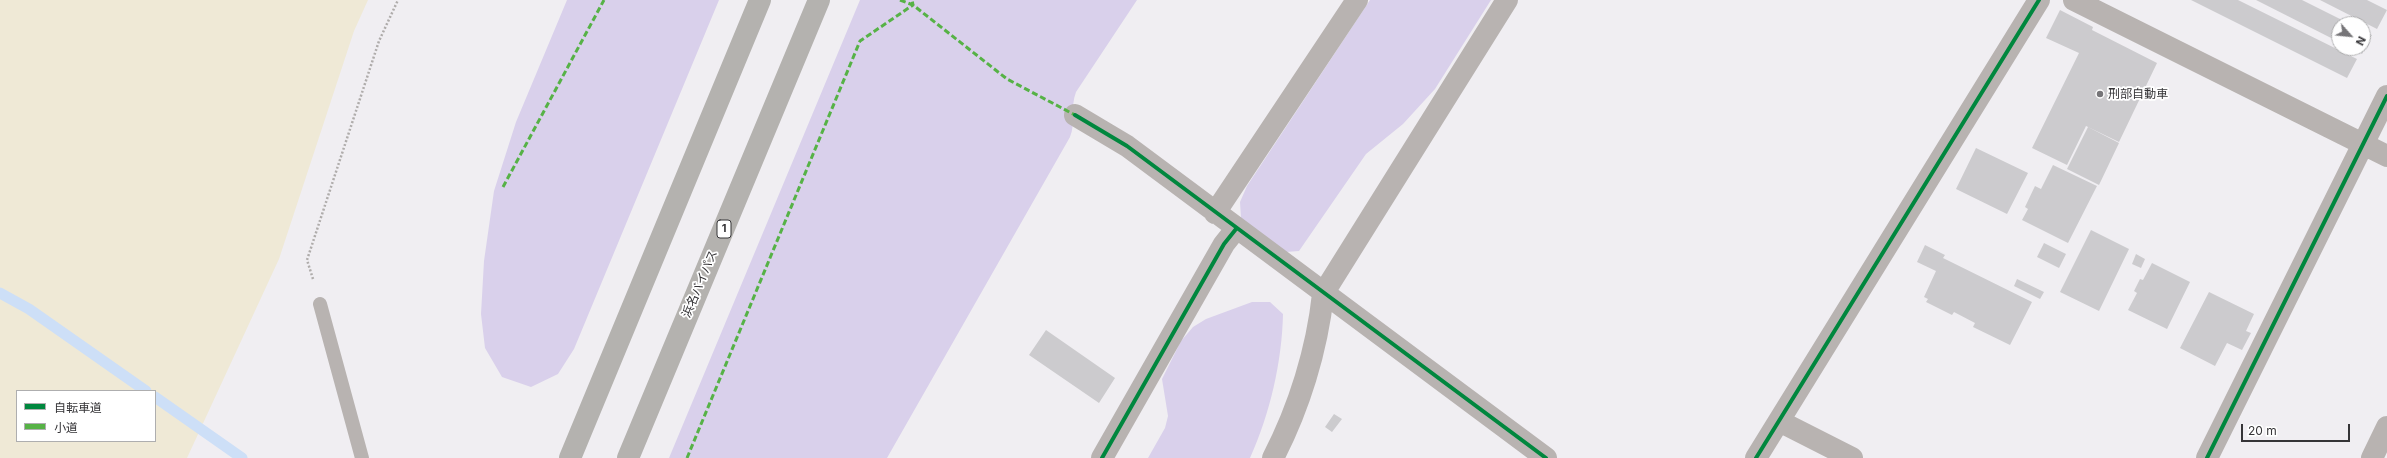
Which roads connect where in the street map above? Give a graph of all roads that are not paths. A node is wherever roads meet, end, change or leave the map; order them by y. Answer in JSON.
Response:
{"nodes":[{"id":1,"x":760,"y":0,"type":"edge"},
{"id":2,"x":819,"y":0,"type":"edge"},
{"id":3,"x":1357,"y":0,"type":"edge"},
{"id":4,"x":1507,"y":0,"type":"edge"},
{"id":5,"x":2039,"y":0,"type":"edge"},
{"id":6,"x":2074,"y":0,"type":"edge"},
{"id":7,"x":2387,"y":96,"type":"edge"},
{"id":8,"x":1075,"y":115,"type":"dead end"},
{"id":9,"x":2363,"y":144,"type":"junction"},
{"id":10,"x":2387,"y":156,"type":"edge"},
{"id":11,"x":1215,"y":213,"type":"junction"},
{"id":12,"x":1236,"y":229,"type":"junction"},
{"id":13,"x":1323,"y":294,"type":"junction"},
{"id":14,"x":320,"y":304,"type":"road end"},
{"id":15,"x":1779,"y":421,"type":"junction"},
{"id":16,"x":2387,"y":427,"type":"edge"},
{"id":17,"x":362,"y":458,"type":"edge"},
{"id":18,"x":570,"y":458,"type":"edge"},
{"id":19,"x":628,"y":458,"type":"edge"},
{"id":20,"x":1102,"y":458,"type":"edge"},
{"id":21,"x":1273,"y":458,"type":"edge"},
{"id":22,"x":1546,"y":458,"type":"edge"},
{"id":23,"x":1756,"y":458,"type":"edge"},
{"id":24,"x":1852,"y":458,"type":"edge"},
{"id":25,"x":2207,"y":458,"type":"edge"},
{"id":26,"x":2372,"y":458,"type":"edge"}],
"edges":[{"from":1,"to":18,"type":"highway"},
{"from":2,"to":19,"type":"highway","name":"浜名バイパス","number":"1"},
{"from":3,"to":11,"type":"street"},
{"from":4,"to":13,"type":"street"},
{"from":5,"to":15,"type":"street"},
{"from":6,"to":9,"type":"street"},
{"from":7,"to":9,"type":"street"},
{"from":8,"to":11,"type":"street"},
{"from":9,"to":10,"type":"street"},
{"from":9,"to":25,"type":"street"},
{"from":11,"to":12,"type":"street"},
{"from":12,"to":13,"type":"street"},
{"from":12,"to":20,"type":"street"},
{"from":13,"to":21,"type":"street"},
{"from":13,"to":22,"type":"street"},
{"from":14,"to":17,"type":"lane"},
{"from":15,"to":23,"type":"street"},
{"from":15,"to":24,"type":"street"},
{"from":16,"to":26,"type":"street"}]}
